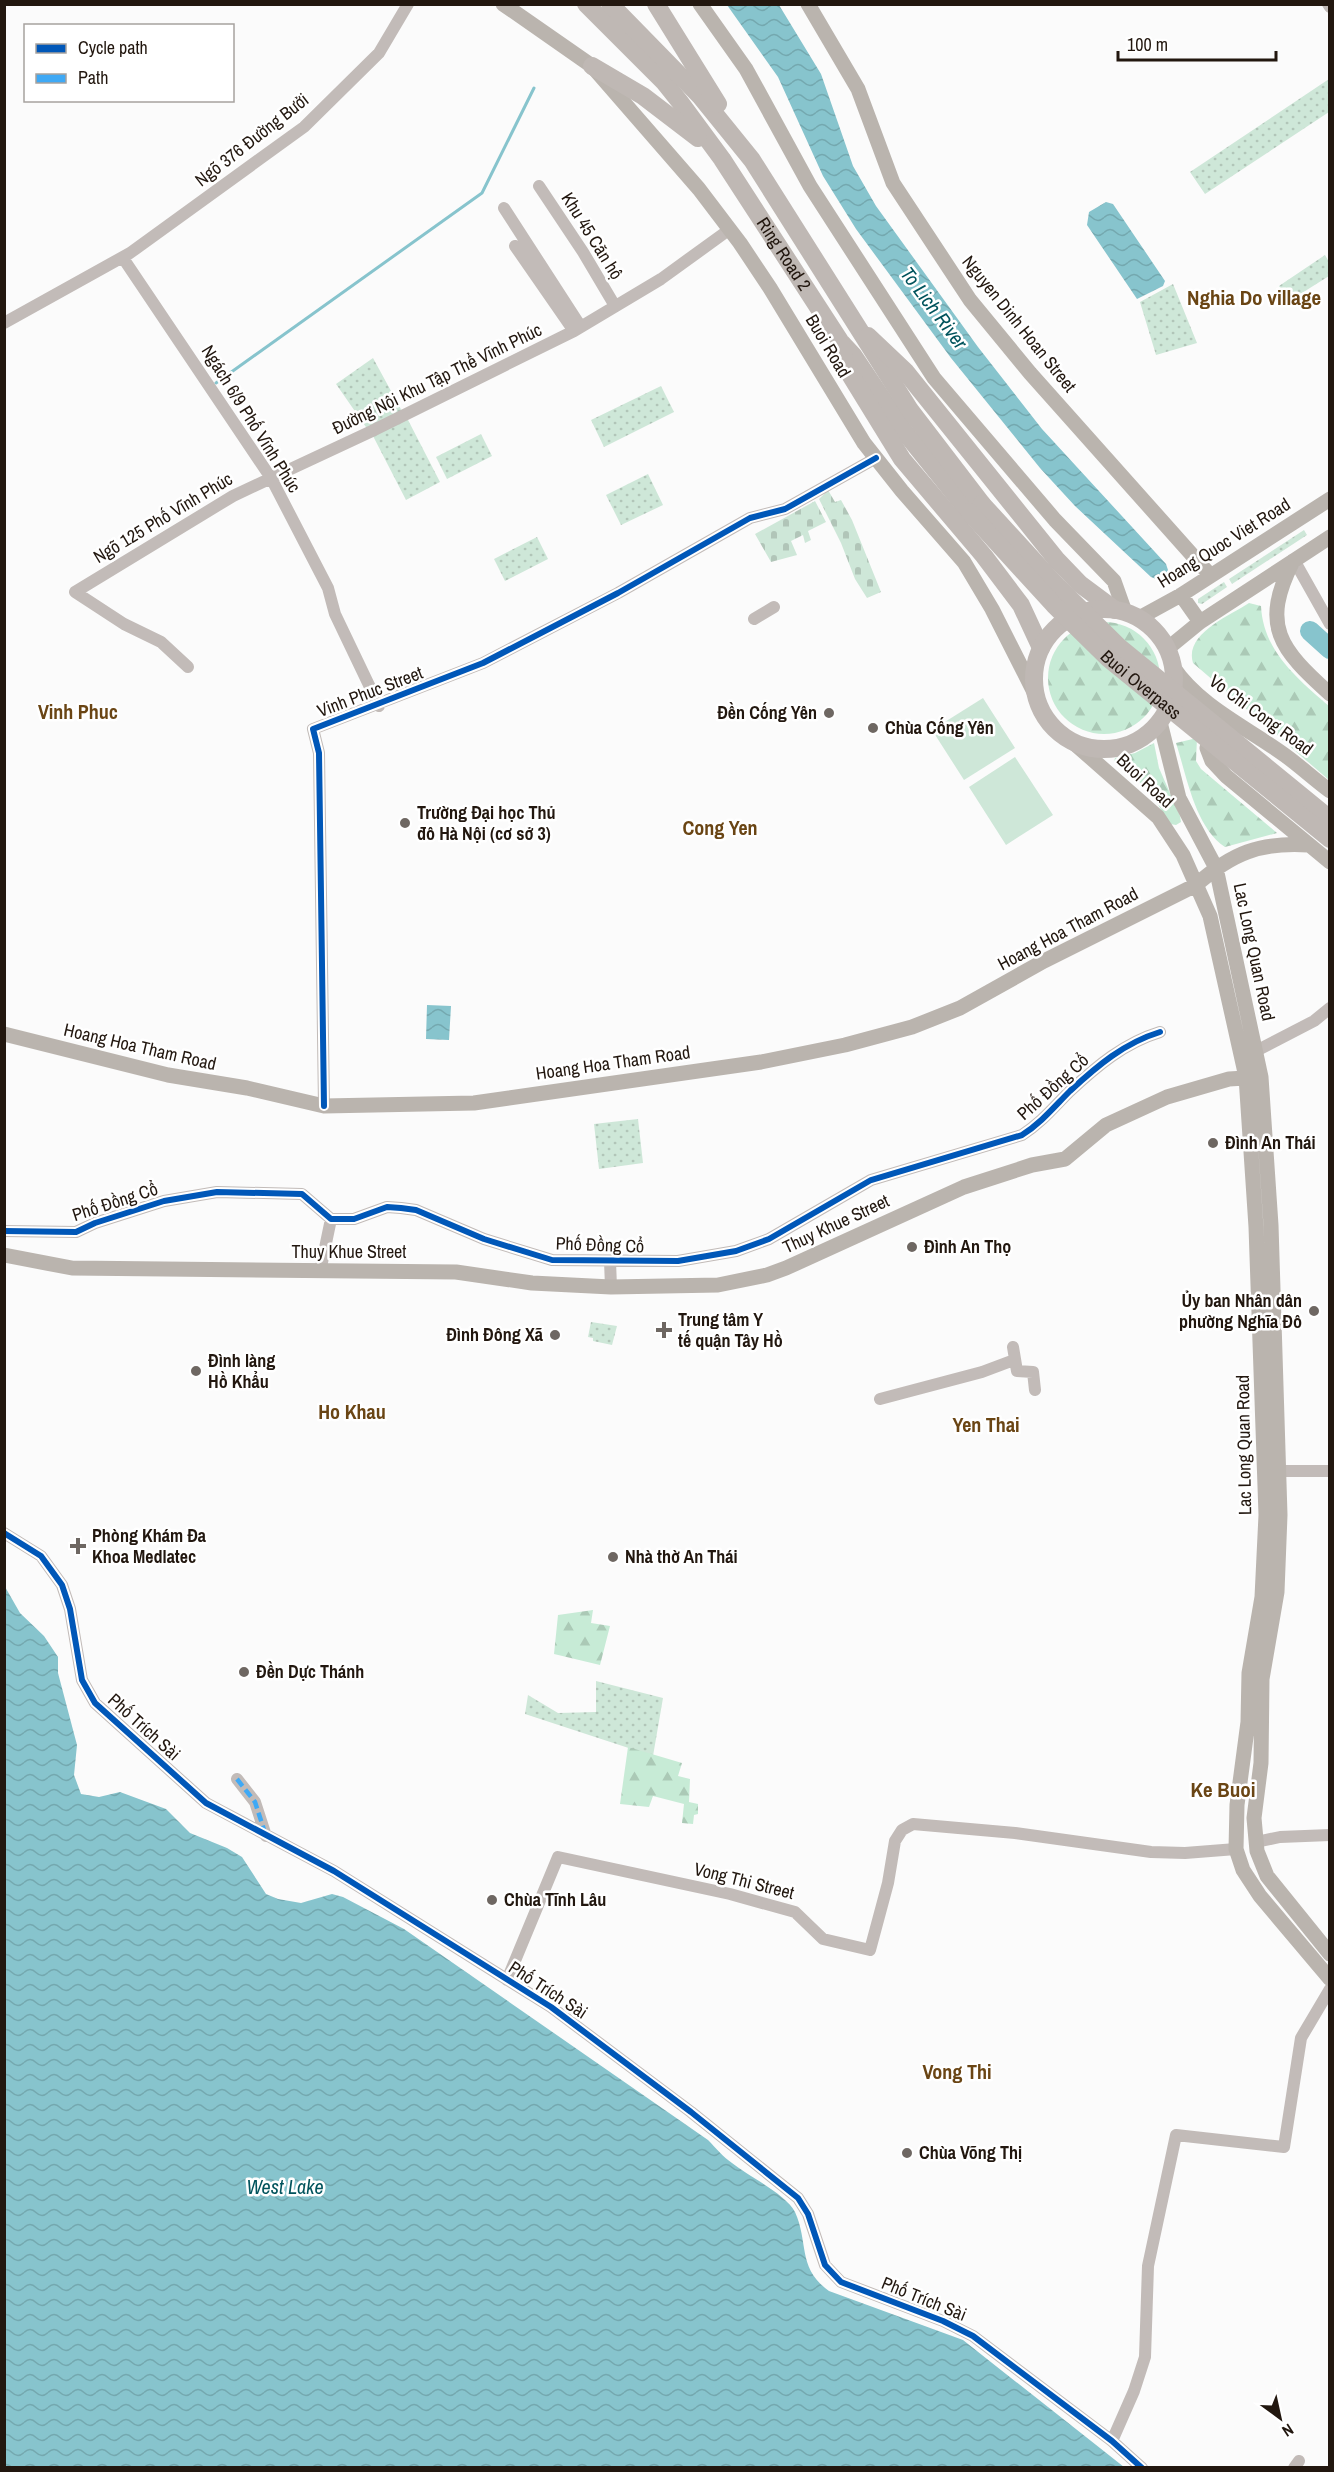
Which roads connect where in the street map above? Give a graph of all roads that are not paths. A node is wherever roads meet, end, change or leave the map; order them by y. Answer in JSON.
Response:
{"nodes":[{"id":1,"x":408,"y":4,"type":"edge"},
{"id":2,"x":503,"y":4,"type":"edge"},
{"id":3,"x":517,"y":4,"type":"edge"},
{"id":4,"x":586,"y":4,"type":"edge"},
{"id":5,"x":610,"y":4,"type":"edge"},
{"id":6,"x":656,"y":4,"type":"edge"},
{"id":7,"x":700,"y":4,"type":"edge"},
{"id":8,"x":808,"y":4,"type":"edge"},
{"id":9,"x":528,"y":22,"type":"junction"},
{"id":10,"x":592,"y":66,"type":"junction"},
{"id":11,"x":722,"y":159,"type":"junction"},
{"id":12,"x":752,"y":160,"type":"junction"},
{"id":13,"x":539,"y":186,"type":"dead end"},
{"id":14,"x":504,"y":208,"type":"dead end"},
{"id":15,"x":730,"y":229,"type":"junction"},
{"id":16,"x":515,"y":246,"type":"dead end"},
{"id":17,"x":123,"y":258,"type":"junction"},
{"id":18,"x":615,"y":306,"type":"junction"},
{"id":19,"x":4,"y":323,"type":"edge"},
{"id":20,"x":577,"y":329,"type":"junction"},
{"id":21,"x":862,"y":332,"type":"junction"},
{"id":22,"x":840,"y":341,"type":"junction"},
{"id":23,"x":876,"y":458,"type":"junction"},
{"id":24,"x":271,"y":478,"type":"junction"},
{"id":25,"x":1329,"y":499,"type":"edge"},
{"id":26,"x":976,"y":508,"type":"junction"},
{"id":27,"x":1329,"y":537,"type":"edge"},
{"id":28,"x":1294,"y":560,"type":"junction"},
{"id":29,"x":1210,"y":575,"type":"junction"},
{"id":30,"x":1181,"y":595,"type":"junction"},
{"id":31,"x":774,"y":607,"type":"dead end"},
{"id":32,"x":1126,"y":613,"type":"junction"},
{"id":33,"x":754,"y":619,"type":"dead end"},
{"id":34,"x":1200,"y":622,"type":"junction"},
{"id":35,"x":1329,"y":624,"type":"edge"},
{"id":36,"x":1041,"y":648,"type":"junction"},
{"id":37,"x":1167,"y":649,"type":"junction"},
{"id":38,"x":188,"y":667,"type":"dead end"},
{"id":39,"x":1173,"y":667,"type":"junction"},
{"id":40,"x":1035,"y":694,"type":"junction"},
{"id":41,"x":1329,"y":694,"type":"edge"},
{"id":42,"x":379,"y":706,"type":"junction"},
{"id":43,"x":1160,"y":722,"type":"junction"},
{"id":44,"x":1241,"y":728,"type":"junction"},
{"id":45,"x":1075,"y":744,"type":"junction"},
{"id":46,"x":1329,"y":791,"type":"edge"},
{"id":47,"x":1329,"y":819,"type":"edge"},
{"id":48,"x":1329,"y":839,"type":"edge"},
{"id":49,"x":1308,"y":845,"type":"junction"},
{"id":50,"x":1329,"y":862,"type":"edge"},
{"id":51,"x":1216,"y":867,"type":"junction"},
{"id":52,"x":1196,"y":885,"type":"junction"},
{"id":53,"x":1329,"y":1008,"type":"edge"},
{"id":54,"x":1160,"y":1032,"type":"dead end"},
{"id":55,"x":4,"y":1035,"type":"edge"},
{"id":56,"x":1256,"y":1051,"type":"junction"},
{"id":57,"x":1254,"y":1077,"type":"junction"},
{"id":58,"x":324,"y":1106,"type":"junction"},
{"id":59,"x":331,"y":1219,"type":"junction"},
{"id":60,"x":4,"y":1231,"type":"edge"},
{"id":61,"x":4,"y":1255,"type":"edge"},
{"id":62,"x":610,"y":1261,"type":"junction"},
{"id":63,"x":320,"y":1272,"type":"junction"},
{"id":64,"x":611,"y":1287,"type":"junction"},
{"id":65,"x":1035,"y":1390,"type":"dead end"},
{"id":66,"x":880,"y":1399,"type":"dead end"},
{"id":67,"x":1270,"y":1407,"type":"junction"},
{"id":68,"x":1279,"y":1471,"type":"junction"},
{"id":69,"x":1329,"y":1472,"type":"edge"},
{"id":70,"x":1273,"y":1515,"type":"junction"},
{"id":71,"x":4,"y":1533,"type":"edge"},
{"id":72,"x":1259,"y":1655,"type":"junction"},
{"id":73,"x":237,"y":1779,"type":"dead end"},
{"id":74,"x":1329,"y":1835,"type":"edge"},
{"id":75,"x":266,"y":1836,"type":"junction"},
{"id":76,"x":1256,"y":1842,"type":"junction"},
{"id":77,"x":1236,"y":1849,"type":"junction"},
{"id":78,"x":1329,"y":1954,"type":"edge"},
{"id":79,"x":1329,"y":1979,"type":"edge"},
{"id":80,"x":507,"y":1980,"type":"junction"},
{"id":81,"x":1329,"y":1989,"type":"edge"},
{"id":82,"x":1112,"y":2441,"type":"junction"},
{"id":83,"x":1142,"y":2468,"type":"edge"}],
"edges":[{"from":1,"to":17,"type":"street","name":"Ngõ 376 Đường Bưởi"},
{"from":2,"to":9,"type":"main road","name":"Buoi Road"},
{"from":3,"to":9,"type":"main road","name":"Buoi Road"},
{"from":4,"to":11,"type":"highway","name":"Ring Road 2"},
{"from":5,"to":12,"type":"highway","name":"Ring Road 2"},
{"from":6,"to":12,"type":"highway"},
{"from":7,"to":32,"type":"main road"},
{"from":8,"to":29,"type":"main road","name":"Nguyen Dinh Hoan Street"},
{"from":9,"to":10,"type":"main road","name":"Buoi Road"},
{"from":10,"to":11,"type":"highway"},
{"from":10,"to":15,"type":"main road","name":"Buoi Road"},
{"from":11,"to":22,"type":"highway","name":"Ring Road 2"},
{"from":12,"to":21,"type":"highway","name":"Ring Road 2"},
{"from":13,"to":18,"type":"street","name":"Khu 45 Căn hộ"},
{"from":14,"to":20,"type":"street"},
{"from":15,"to":18,"type":"street","name":"Đường Nội Khu Tập Thể Vĩnh Phúc"},
{"from":15,"to":23,"type":"main road","name":"Buoi Road"},
{"from":16,"to":20,"type":"street"},
{"from":17,"to":19,"type":"street","name":"Ngõ 376 Đường Bưởi"},
{"from":17,"to":24,"type":"street","name":"Ngách 6/9 Phố Vĩnh Phúc"},
{"from":18,"to":20,"type":"street","name":"Đường Nội Khu Tập Thể Vĩnh Phúc"},
{"from":20,"to":24,"type":"street","name":"Đường Nội Khu Tập Thể Vĩnh Phúc"},
{"from":21,"to":26,"type":"highway","name":"Ring Road 2"},
{"from":21,"to":32,"type":"highway"},
{"from":22,"to":26,"type":"highway","name":"Ring Road 2"},
{"from":22,"to":36,"type":"highway"},
{"from":23,"to":40,"type":"main road","name":"Buoi Road"},
{"from":23,"to":42,"type":"street","name":"Vinh Phuc Street"},
{"from":24,"to":38,"type":"street","name":"Ngõ 125 Phố Vĩnh Phúc"},
{"from":24,"to":42,"type":"street","name":"Ngách 6/9 Phố Vĩnh Phúc"},
{"from":25,"to":29,"type":"main road","name":"Hoang Quoc Viet Road"},
{"from":26,"to":47,"type":"highway","name":"Buoi Overpass","bridge":true},
{"from":26,"to":48,"type":"highway","name":"Buoi Overpass","bridge":true},
{"from":27,"to":28,"type":"main road"},
{"from":28,"to":34,"type":"main road"},
{"from":28,"to":35,"type":"street"},
{"from":28,"to":41,"type":"main road"},
{"from":29,"to":30,"type":"main road","name":"Hoang Quoc Viet Road"},
{"from":30,"to":32,"type":"main road","name":"Hoang Quoc Viet Road"},
{"from":30,"to":34,"type":"main road"},
{"from":31,"to":33,"type":"street"},
{"from":32,"to":36,"type":"highway"},
{"from":32,"to":37,"type":"highway"},
{"from":34,"to":37,"type":"main road"},
{"from":36,"to":40,"type":"highway"},
{"from":37,"to":39,"type":"highway"},
{"from":39,"to":43,"type":"highway"},
{"from":39,"to":44,"type":"main road","name":"Vo Chi Cong Road"},
{"from":40,"to":45,"type":"highway"},
{"from":42,"to":58,"type":"street","name":"Vinh Phuc Street"},
{"from":43,"to":45,"type":"highway"},
{"from":43,"to":51,"type":"main road","name":"Buoi Road"},
{"from":44,"to":46,"type":"main road","name":"Vo Chi Cong Road"},
{"from":44,"to":49,"type":"main road"},
{"from":45,"to":52,"type":"main road","name":"Buoi Road"},
{"from":49,"to":50,"type":"main road"},
{"from":49,"to":51,"type":"main road","name":"Hoang Hoa Tham Road"},
{"from":51,"to":52,"type":"main road","name":"Hoang Hoa Tham Road"},
{"from":51,"to":56,"type":"main road","name":"Lac Long Quan Road"},
{"from":52,"to":57,"type":"main road","name":"Lac Long Quan Road"},
{"from":52,"to":58,"type":"main road","name":"Hoang Hoa Tham Road"},
{"from":53,"to":56,"type":"street"},
{"from":54,"to":62,"type":"street","name":"Phố Đồng Cổ"},
{"from":55,"to":58,"type":"main road","name":"Hoang Hoa Tham Road"},
{"from":56,"to":57,"type":"main road","name":"Lac Long Quan Road"},
{"from":57,"to":64,"type":"main road","name":"Thuy Khue Street"},
{"from":57,"to":67,"type":"main road","name":"Lac Long Quan Road"},
{"from":59,"to":60,"type":"street","name":"Phố Đồng Cổ"},
{"from":59,"to":62,"type":"street","name":"Phố Đồng Cổ"},
{"from":59,"to":63,"type":"street"},
{"from":61,"to":63,"type":"main road","name":"Thuy Khue Street"},
{"from":62,"to":64,"type":"street"},
{"from":63,"to":64,"type":"main road","name":"Thuy Khue Street"},
{"from":65,"to":66,"type":"street"},
{"from":67,"to":68,"type":"main road","name":"Lac Long Quan Road"},
{"from":67,"to":70,"type":"main road","name":"Lac Long Quan Road"},
{"from":68,"to":69,"type":"street"},
{"from":68,"to":70,"type":"main road","name":"Lac Long Quan Road"},
{"from":70,"to":72,"type":"main road","name":"Lac Long Quan Road"},
{"from":71,"to":75,"type":"street","name":"Phố Trích Sài"},
{"from":72,"to":76,"type":"main road","name":"Lac Long Quan Road"},
{"from":72,"to":77,"type":"main road","name":"Lac Long Quan Road"},
{"from":73,"to":75,"type":"street"},
{"from":74,"to":76,"type":"street"},
{"from":75,"to":80,"type":"street","name":"Phố Trích Sài"},
{"from":76,"to":78,"type":"main road","name":"Lac Long Quan Road"},
{"from":77,"to":79,"type":"main road","name":"Lac Long Quan Road"},
{"from":77,"to":80,"type":"street","name":"Vong Thi Street"},
{"from":80,"to":82,"type":"street","name":"Phố Trích Sài"},
{"from":81,"to":82,"type":"street"},
{"from":82,"to":83,"type":"street","name":"Phố Trích Sài"}]}
